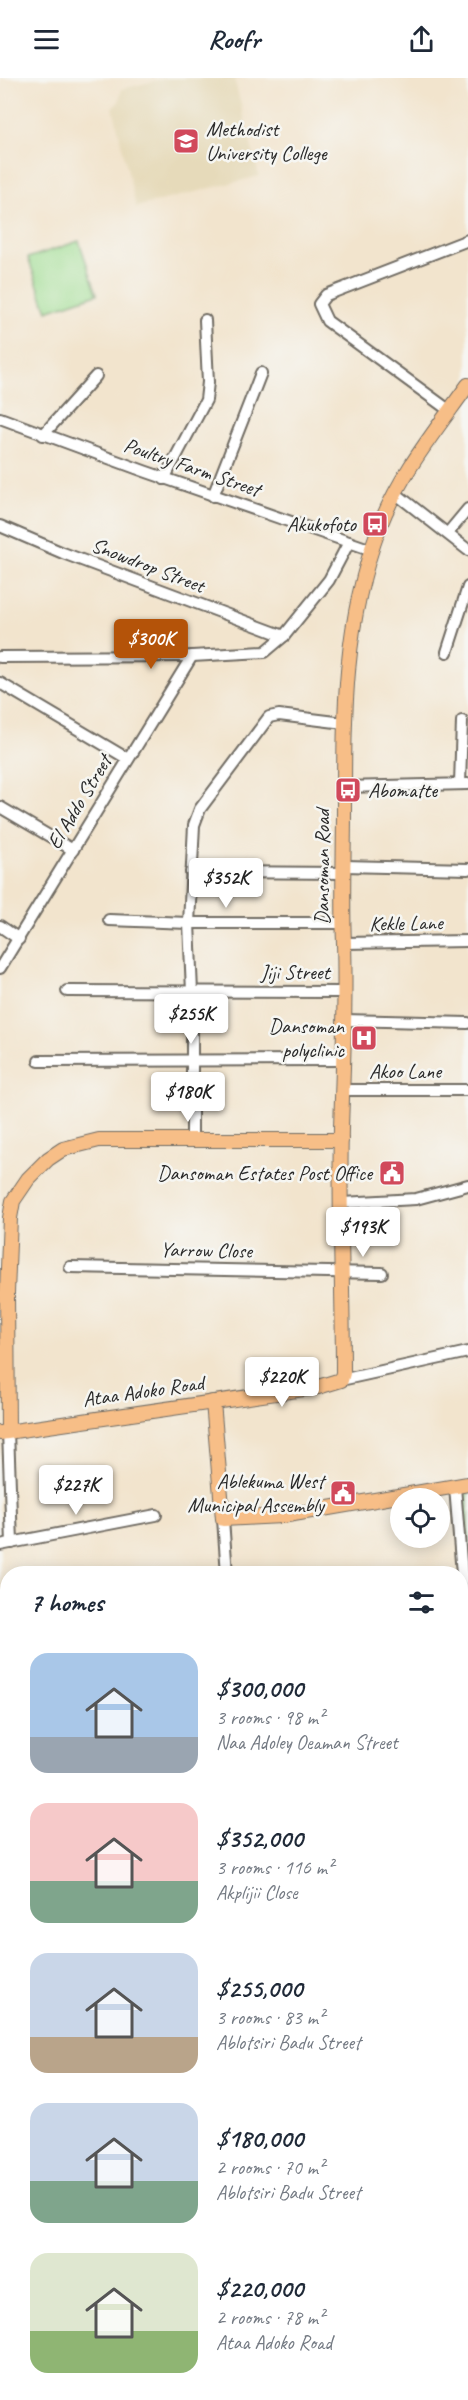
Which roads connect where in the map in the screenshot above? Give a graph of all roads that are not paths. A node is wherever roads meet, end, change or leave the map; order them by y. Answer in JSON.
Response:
{"nodes":[{"id":1,"x":468,"y":240,"type":"edge"},
{"id":2,"x":205,"y":320,"type":"dead end"},
{"id":3,"x":261,"y":373,"type":"dead end"},
{"id":4,"x":96,"y":376,"type":"dead end"},
{"id":5,"x":468,"y":385,"type":"edge"},
{"id":6,"x":450,"y":411,"type":"junction"},
{"id":7,"x":0,"y":418,"type":"edge"},
{"id":8,"x":43,"y":435,"type":"junction"},
{"id":9,"x":165,"y":479,"type":"junction"},
{"id":10,"x":394,"y":493,"type":"junction"},
{"id":11,"x":213,"y":496,"type":"junction"},
{"id":12,"x":468,"y":509,"type":"edge"},
{"id":13,"x":0,"y":526,"type":"edge"},
{"id":14,"x":448,"y":533,"type":"junction"},
{"id":15,"x":349,"y":542,"type":"junction"},
{"id":16,"x":372,"y":550,"type":"junction"},
{"id":17,"x":468,"y":550,"type":"edge"},
{"id":18,"x":468,"y":587,"type":"edge"},
{"id":19,"x":284,"y":636,"type":"junction"},
{"id":20,"x":447,"y":652,"type":"dead end"},
{"id":21,"x":192,"y":656,"type":"junction"},
{"id":22,"x":0,"y":657,"type":"edge"},
{"id":23,"x":0,"y":683,"type":"edge"},
{"id":24,"x":462,"y":721,"type":"dead end"},
{"id":25,"x":344,"y":723,"type":"junction"},
{"id":26,"x":128,"y":759,"type":"junction"},
{"id":27,"x":464,"y":784,"type":"edge"},
{"id":28,"x":344,"y":788,"type":"junction"},
{"id":29,"x":0,"y":807,"type":"edge"},
{"id":30,"x":73,"y":850,"type":"junction"},
{"id":31,"x":468,"y":868,"type":"edge"},
{"id":32,"x":344,"y":870,"type":"junction"},
{"id":33,"x":191,"y":872,"type":"junction"},
{"id":34,"x":109,"y":920,"type":"dead end"},
{"id":35,"x":189,"y":923,"type":"junction"},
{"id":36,"x":342,"y":923,"type":"junction"},
{"id":37,"x":0,"y":926,"type":"edge"},
{"id":38,"x":19,"y":939,"type":"junction"},
{"id":39,"x":468,"y":941,"type":"edge"},
{"id":40,"x":344,"y":943,"type":"junction"},
{"id":41,"x":0,"y":968,"type":"edge"},
{"id":42,"x":67,"y":991,"type":"dead end"},
{"id":43,"x":192,"y":992,"type":"junction"},
{"id":44,"x":344,"y":992,"type":"junction"},
{"id":45,"x":344,"y":1020,"type":"junction"},
{"id":46,"x":468,"y":1023,"type":"edge"},
{"id":47,"x":190,"y":1060,"type":"junction"},
{"id":48,"x":343,"y":1060,"type":"junction"},
{"id":49,"x":39,"y":1061,"type":"dead end"},
{"id":50,"x":343,"y":1090,"type":"junction"},
{"id":51,"x":468,"y":1090,"type":"edge"},
{"id":52,"x":192,"y":1139,"type":"junction"},
{"id":53,"x":341,"y":1140,"type":"junction"},
{"id":54,"x":468,"y":1185,"type":"edge"},
{"id":55,"x":342,"y":1203,"type":"junction"},
{"id":56,"x":70,"y":1267,"type":"dead end"},
{"id":57,"x":342,"y":1271,"type":"junction"},
{"id":58,"x":382,"y":1273,"type":"dead end"},
{"id":59,"x":3,"y":1293,"type":"edge"},
{"id":60,"x":468,"y":1352,"type":"edge"},
{"id":61,"x":341,"y":1380,"type":"junction"},
{"id":62,"x":213,"y":1402,"type":"junction"},
{"id":63,"x":4,"y":1432,"type":"edge"},
{"id":64,"x":461,"y":1486,"type":"edge"},
{"id":65,"x":156,"y":1515,"type":"dead end"},
{"id":66,"x":223,"y":1519,"type":"junction"},
{"id":67,"x":12,"y":1543,"type":"junction"},
{"id":68,"x":0,"y":1545,"type":"edge"},
{"id":69,"x":226,"y":1566,"type":"edge"},
{"id":70,"x":463,"y":1566,"type":"edge"}],
"edges":[{"from":1,"to":6,"type":"street"},
{"from":2,"to":9,"type":"street"},
{"from":3,"to":11,"type":"street"},
{"from":4,"to":8,"type":"street"},
{"from":5,"to":6,"type":"main road","name":"Dansoman Road"},
{"from":6,"to":10,"type":"main road","name":"Dansoman Road"},
{"from":7,"to":8,"type":"street","name":"Poultry Farm Street"},
{"from":8,"to":9,"type":"street","name":"Poultry Farm Street"},
{"from":9,"to":11,"type":"street","name":"Poultry Farm Street"},
{"from":10,"to":14,"type":"street"},
{"from":10,"to":16,"type":"main road","name":"Dansoman Road"},
{"from":11,"to":15,"type":"street","name":"Poultry Farm Street"},
{"from":12,"to":14,"type":"street"},
{"from":13,"to":19,"type":"street","name":"Snowdrop Street"},
{"from":14,"to":17,"type":"street"},
{"from":15,"to":16,"type":"street","name":"Poultry Farm Street"},
{"from":15,"to":19,"type":"street"},
{"from":16,"to":25,"type":"main road","name":"Dansoman Road"},
{"from":18,"to":20,"type":"street"},
{"from":19,"to":21,"type":"street"},
{"from":21,"to":22,"type":"street"},
{"from":21,"to":26,"type":"street","name":"El Addo Street"},
{"from":23,"to":26,"type":"street"},
{"from":24,"to":27,"type":"street"},
{"from":25,"to":28,"type":"main road","name":"Dansoman Road"},
{"from":25,"to":33,"type":"street"},
{"from":26,"to":30,"type":"street","name":"El Addo Street"},
{"from":27,"to":28,"type":"street"},
{"from":28,"to":32,"type":"main road","name":"Dansoman Road"},
{"from":29,"to":30,"type":"street"},
{"from":30,"to":38,"type":"street","name":"El Addo Street"},
{"from":31,"to":32,"type":"street"},
{"from":32,"to":33,"type":"street"},
{"from":32,"to":36,"type":"main road","name":"Dansoman Road"},
{"from":33,"to":35,"type":"street"},
{"from":34,"to":35,"type":"street"},
{"from":35,"to":36,"type":"street"},
{"from":35,"to":43,"type":"street"},
{"from":36,"to":40,"type":"main road","name":"Dansoman Road"},
{"from":37,"to":38,"type":"street"},
{"from":38,"to":41,"type":"street","name":"El Addo Street"},
{"from":39,"to":40,"type":"street","name":"Kekle Lane"},
{"from":40,"to":44,"type":"main road","name":"Dansoman Road"},
{"from":42,"to":43,"type":"street","name":"Jiji Street"},
{"from":43,"to":44,"type":"street","name":"Jiji Street"},
{"from":43,"to":47,"type":"street"},
{"from":44,"to":45,"type":"main road","name":"Dansoman Road"},
{"from":45,"to":46,"type":"street"},
{"from":45,"to":48,"type":"main road","name":"Dansoman Road"},
{"from":47,"to":48,"type":"street"},
{"from":47,"to":49,"type":"street"},
{"from":47,"to":52,"type":"street"},
{"from":48,"to":50,"type":"main road","name":"Dansoman Road"},
{"from":50,"to":51,"type":"street","name":"Akoo Lane"},
{"from":50,"to":53,"type":"main road","name":"Dansoman Road"},
{"from":52,"to":53,"type":"main road"},
{"from":52,"to":59,"type":"main road"},
{"from":53,"to":55,"type":"main road","name":"Dansoman Road"},
{"from":54,"to":55,"type":"street"},
{"from":55,"to":57,"type":"main road","name":"Dansoman Road"},
{"from":56,"to":57,"type":"street","name":"Yarrow Close"},
{"from":57,"to":58,"type":"street","name":"Yarrow Close"},
{"from":57,"to":61,"type":"main road","name":"Dansoman Road"},
{"from":59,"to":63,"type":"main road"},
{"from":60,"to":61,"type":"street","name":"Ataa Adoko Road"},
{"from":61,"to":62,"type":"main road","name":"Ataa Adoko Road"},
{"from":62,"to":63,"type":"main road","name":"Ataa Adoko Road"},
{"from":62,"to":66,"type":"main road"},
{"from":63,"to":67,"type":"street"},
{"from":64,"to":66,"type":"main road"},
{"from":64,"to":70,"type":"street"},
{"from":65,"to":67,"type":"street"},
{"from":66,"to":69,"type":"street"},
{"from":67,"to":68,"type":"street"}]}
